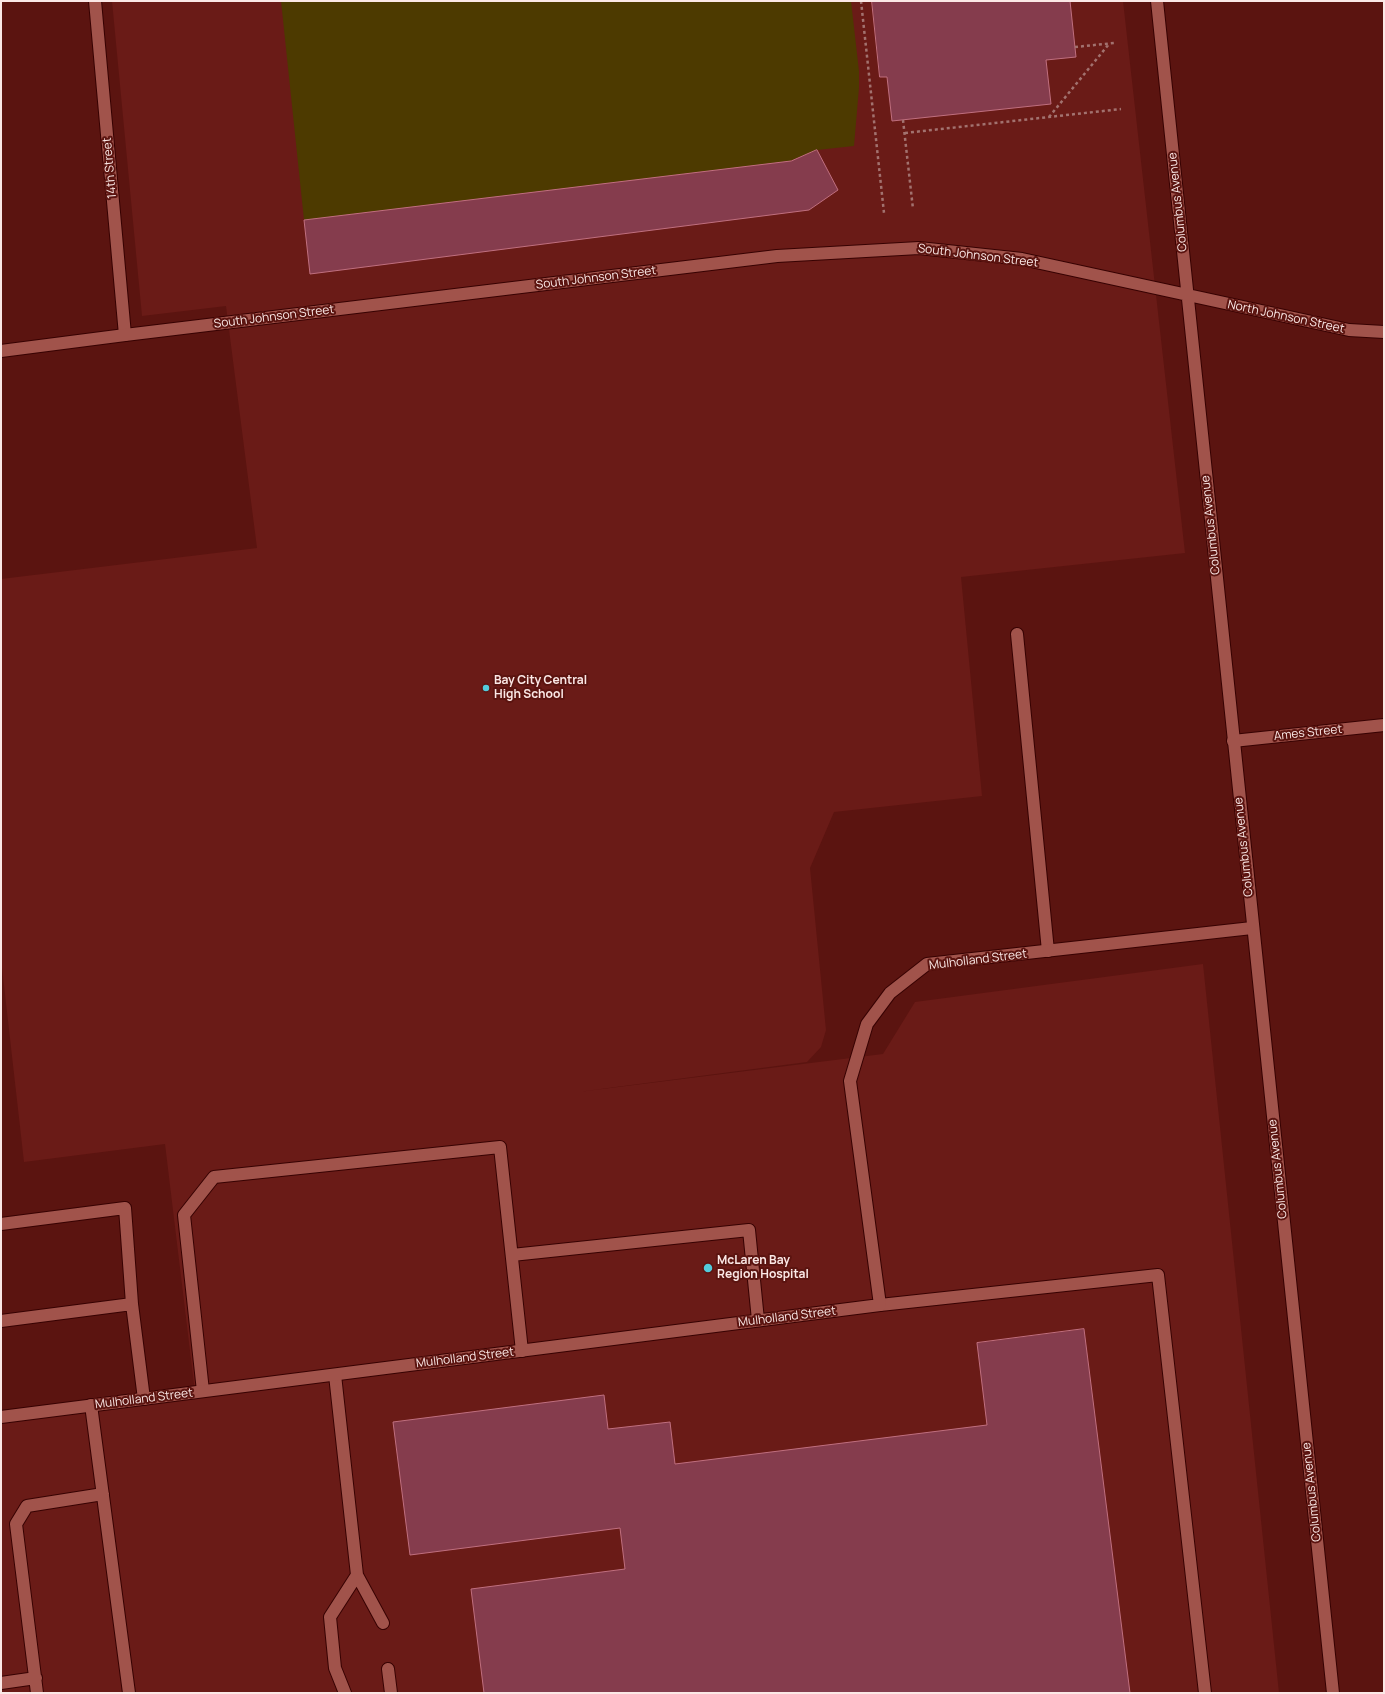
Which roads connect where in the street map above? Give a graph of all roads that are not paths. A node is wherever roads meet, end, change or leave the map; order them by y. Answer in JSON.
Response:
{"nodes":[{"id":1,"x":95,"y":1,"type":"edge"},
{"id":2,"x":1158,"y":1,"type":"edge"},
{"id":3,"x":1189,"y":296,"type":"junction"},
{"id":4,"x":1384,"y":332,"type":"edge"},
{"id":5,"x":125,"y":335,"type":"junction"},
{"id":6,"x":1,"y":351,"type":"edge"},
{"id":7,"x":1017,"y":634,"type":"dead end"},
{"id":8,"x":1384,"y":724,"type":"edge"},
{"id":9,"x":1233,"y":741,"type":"junction"},
{"id":10,"x":1252,"y":928,"type":"junction"},
{"id":11,"x":1048,"y":951,"type":"junction"},
{"id":12,"x":1,"y":1224,"type":"edge"},
{"id":13,"x":512,"y":1255,"type":"junction"},
{"id":14,"x":132,"y":1304,"type":"junction"},
{"id":15,"x":880,"y":1305,"type":"junction"},
{"id":16,"x":758,"y":1320,"type":"junction"},
{"id":17,"x":1,"y":1321,"type":"edge"},
{"id":18,"x":522,"y":1351,"type":"junction"},
{"id":19,"x":335,"y":1375,"type":"junction"},
{"id":20,"x":203,"y":1391,"type":"junction"},
{"id":21,"x":144,"y":1398,"type":"junction"},
{"id":22,"x":91,"y":1405,"type":"junction"},
{"id":23,"x":1,"y":1417,"type":"edge"},
{"id":24,"x":103,"y":1494,"type":"junction"},
{"id":25,"x":357,"y":1575,"type":"junction"},
{"id":26,"x":383,"y":1623,"type":"dead end"},
{"id":27,"x":388,"y":1669,"type":"dead end"},
{"id":28,"x":36,"y":1678,"type":"junction"},
{"id":29,"x":1,"y":1683,"type":"edge"},
{"id":30,"x":37,"y":1693,"type":"edge"},
{"id":31,"x":129,"y":1693,"type":"edge"},
{"id":32,"x":345,"y":1693,"type":"edge"},
{"id":33,"x":390,"y":1693,"type":"edge"},
{"id":34,"x":1205,"y":1693,"type":"edge"},
{"id":35,"x":1333,"y":1693,"type":"edge"}],
"edges":[{"from":1,"to":5,"type":"street","name":"14th Street"},
{"from":2,"to":3,"type":"street","name":"Columbus Avenue"},
{"from":3,"to":4,"type":"street","name":"North Johnson Street"},
{"from":3,"to":5,"type":"street","name":"South Johnson Street"},
{"from":3,"to":9,"type":"street","name":"Columbus Avenue"},
{"from":5,"to":6,"type":"street","name":"South Johnson Street"},
{"from":7,"to":11,"type":"street"},
{"from":8,"to":9,"type":"street","name":"Ames Street"},
{"from":9,"to":10,"type":"street","name":"Columbus Avenue"},
{"from":10,"to":11,"type":"street","name":"Mulholland Street"},
{"from":10,"to":35,"type":"street","name":"Columbus Avenue"},
{"from":11,"to":15,"type":"street","name":"Mulholland Street"},
{"from":12,"to":14,"type":"street"},
{"from":13,"to":16,"type":"street"},
{"from":13,"to":18,"type":"street"},
{"from":13,"to":20,"type":"street"},
{"from":14,"to":17,"type":"street"},
{"from":14,"to":21,"type":"street"},
{"from":15,"to":16,"type":"street","name":"Mulholland Street"},
{"from":15,"to":34,"type":"street"},
{"from":16,"to":18,"type":"street","name":"Mulholland Street"},
{"from":18,"to":19,"type":"street","name":"Mulholland Street"},
{"from":19,"to":20,"type":"street","name":"Mulholland Street"},
{"from":19,"to":25,"type":"street"},
{"from":20,"to":21,"type":"street","name":"Mulholland Street"},
{"from":21,"to":22,"type":"street","name":"Mulholland Street"},
{"from":22,"to":23,"type":"street","name":"Mulholland Street"},
{"from":22,"to":24,"type":"street"},
{"from":24,"to":28,"type":"street"},
{"from":24,"to":31,"type":"street"},
{"from":25,"to":26,"type":"street"},
{"from":25,"to":32,"type":"street"},
{"from":27,"to":33,"type":"street"},
{"from":28,"to":29,"type":"street"},
{"from":28,"to":30,"type":"street"}]}
